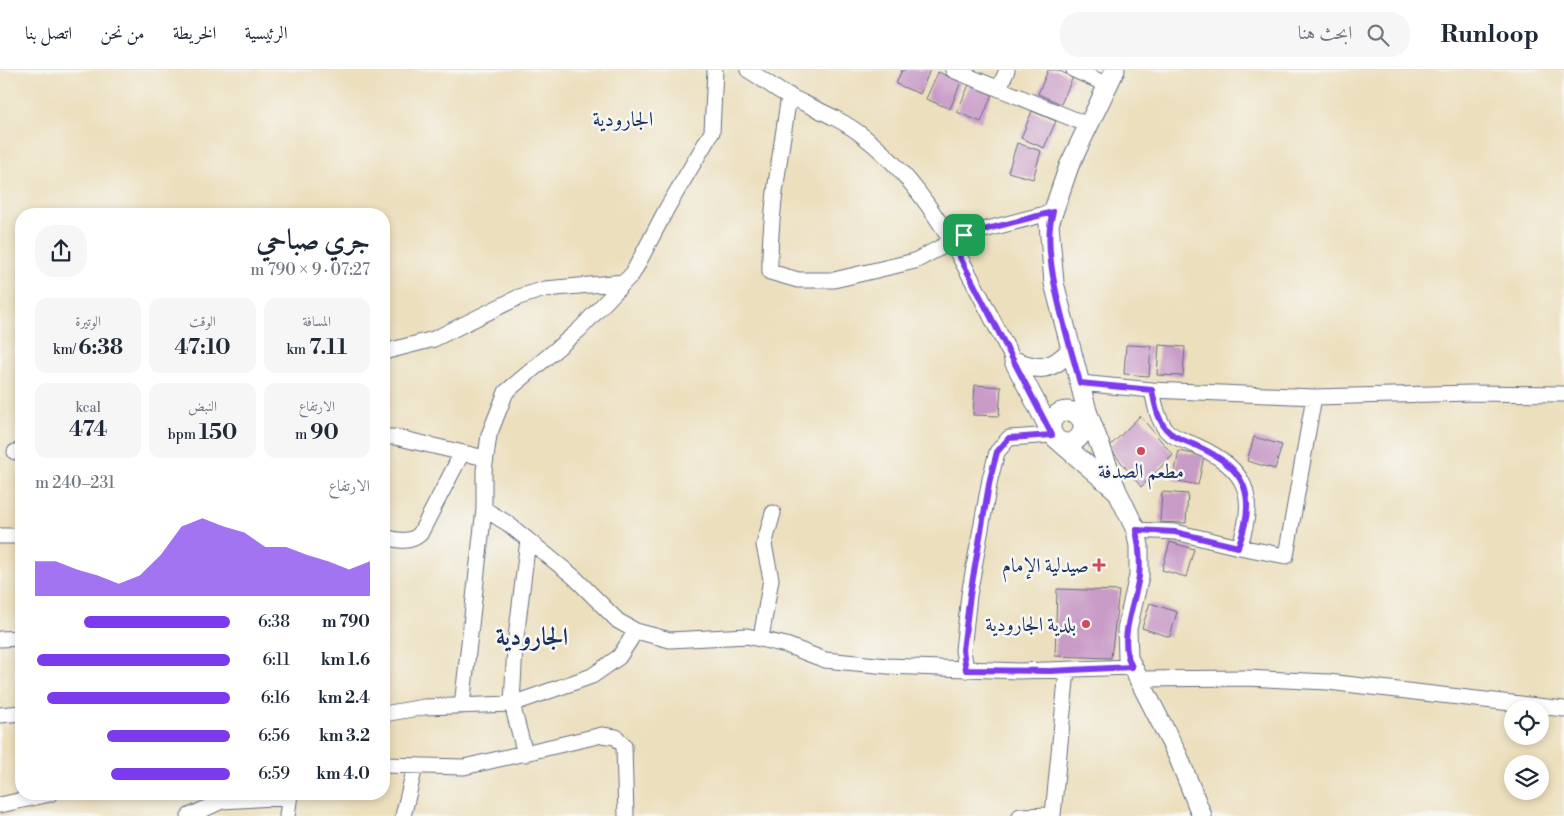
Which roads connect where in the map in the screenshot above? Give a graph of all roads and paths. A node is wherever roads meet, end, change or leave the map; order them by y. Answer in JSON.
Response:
{"nodes":[{"id":1,"x":715,"y":70,"type":"edge"},
{"id":2,"x":748,"y":70,"type":"edge"},
{"id":3,"x":953,"y":70,"type":"edge"},
{"id":4,"x":1007,"y":70,"type":"edge"},
{"id":5,"x":1074,"y":70,"type":"edge"},
{"id":6,"x":1111,"y":77,"type":"edge"},
{"id":7,"x":999,"y":89,"type":"junction"},
{"id":8,"x":789,"y":95,"type":"junction"},
{"id":9,"x":1088,"y":125,"type":"junction"},
{"id":10,"x":1053,"y":212,"type":"junction"},
{"id":11,"x":952,"y":242,"type":"junction"},
{"id":12,"x":624,"y":282,"type":"junction"},
{"id":13,"x":390,"y":350,"type":"edge"},
{"id":14,"x":1071,"y":350,"type":"junction"},
{"id":15,"x":1014,"y":361,"type":"junction"},
{"id":16,"x":1080,"y":383,"type":"junction"},
{"id":17,"x":1152,"y":390,"type":"junction"},
{"id":18,"x":1564,"y":394,"type":"edge"},
{"id":19,"x":1314,"y":397,"type":"junction"},
{"id":20,"x":1064,"y":411,"type":"junction"},
{"id":21,"x":1082,"y":433,"type":"junction"},
{"id":22,"x":1054,"y":435,"type":"junction"},
{"id":23,"x":390,"y":437,"type":"edge"},
{"id":24,"x":1100,"y":444,"type":"junction"},
{"id":25,"x":462,"y":453,"type":"junction"},
{"id":26,"x":485,"y":458,"type":"junction"},
{"id":27,"x":1117,"y":491,"type":"junction"},
{"id":28,"x":484,"y":509,"type":"junction"},
{"id":29,"x":773,"y":513,"type":"dead end"},
{"id":30,"x":1136,"y":530,"type":"junction"},
{"id":31,"x":0,"y":536,"type":"edge"},
{"id":32,"x":15,"y":536,"type":"edge"},
{"id":33,"x":390,"y":538,"type":"edge"},
{"id":34,"x":528,"y":540,"type":"junction"},
{"id":35,"x":1238,"y":547,"type":"junction"},
{"id":36,"x":636,"y":631,"type":"junction"},
{"id":37,"x":15,"y":638,"type":"edge"},
{"id":38,"x":761,"y":638,"type":"junction"},
{"id":39,"x":0,"y":639,"type":"edge"},
{"id":40,"x":966,"y":670,"type":"junction"},
{"id":41,"x":1067,"y":670,"type":"junction"},
{"id":42,"x":1136,"y":673,"type":"junction"},
{"id":43,"x":512,"y":704,"type":"junction"},
{"id":44,"x":462,"y":706,"type":"junction"},
{"id":45,"x":1564,"y":709,"type":"edge"},
{"id":46,"x":390,"y":713,"type":"edge"},
{"id":47,"x":15,"y":714,"type":"edge"},
{"id":48,"x":0,"y":715,"type":"edge"},
{"id":49,"x":525,"y":754,"type":"junction"},
{"id":50,"x":390,"y":765,"type":"edge"},
{"id":51,"x":415,"y":767,"type":"junction"},
{"id":52,"x":23,"y":800,"type":"edge"},
{"id":53,"x":233,"y":800,"type":"edge"},
{"id":54,"x":289,"y":800,"type":"edge"},
{"id":55,"x":0,"y":805,"type":"edge"},
{"id":56,"x":1053,"y":815,"type":"edge"},
{"id":57,"x":189,"y":816,"type":"edge"},
{"id":58,"x":287,"y":816,"type":"edge"},
{"id":59,"x":403,"y":816,"type":"edge"},
{"id":60,"x":626,"y":816,"type":"edge"},
{"id":61,"x":1020,"y":816,"type":"edge"},
{"id":62,"x":1202,"y":816,"type":"edge"}],
"edges":[{"from":1,"to":12,"type":"street"},
{"from":2,"to":8,"type":"street"},
{"from":3,"to":7,"type":"street"},
{"from":4,"to":7,"type":"street"},
{"from":5,"to":6,"type":"street"},
{"from":6,"to":9,"type":"main road"},
{"from":7,"to":9,"type":"street"},
{"from":8,"to":11,"type":"street"},
{"from":8,"to":11,"type":"street"},
{"from":9,"to":10,"type":"main road"},
{"from":10,"to":11,"type":"street"},
{"from":10,"to":14,"type":"main road"},
{"from":11,"to":15,"type":"street"},
{"from":12,"to":13,"type":"street"},
{"from":12,"to":26,"type":"street"},
{"from":14,"to":15,"type":"main road"},
{"from":14,"to":16,"type":"main road"},
{"from":14,"to":20,"type":"main road"},
{"from":15,"to":20,"type":"main road"},
{"from":15,"to":22,"type":"main road"},
{"from":16,"to":17,"type":"street"},
{"from":16,"to":24,"type":"main road"},
{"from":17,"to":19,"type":"street"},
{"from":17,"to":35,"type":"street"},
{"from":18,"to":19,"type":"street"},
{"from":19,"to":35,"type":"street"},
{"from":20,"to":21,"type":"main road"},
{"from":20,"to":22,"type":"main road"},
{"from":21,"to":22,"type":"main road"},
{"from":21,"to":24,"type":"main road"},
{"from":22,"to":27,"type":"main road"},
{"from":22,"to":40,"type":"street"},
{"from":23,"to":25,"type":"street"},
{"from":24,"to":27,"type":"main road"},
{"from":25,"to":26,"type":"street"},
{"from":25,"to":33,"type":"street"},
{"from":26,"to":28,"type":"street"},
{"from":27,"to":30,"type":"main road"},
{"from":28,"to":34,"type":"street"},
{"from":28,"to":44,"type":"street"},
{"from":29,"to":38,"type":"street"},
{"from":30,"to":35,"type":"street"},
{"from":30,"to":42,"type":"main road"},
{"from":31,"to":32,"type":"street"},
{"from":34,"to":36,"type":"street"},
{"from":34,"to":43,"type":"street"},
{"from":36,"to":38,"type":"street"},
{"from":36,"to":43,"type":"street"},
{"from":37,"to":39,"type":"street"},
{"from":38,"to":40,"type":"street"},
{"from":40,"to":41,"type":"street"},
{"from":41,"to":42,"type":"street"},
{"from":41,"to":56,"type":"street"},
{"from":42,"to":45,"type":"street"},
{"from":42,"to":62,"type":"main road"},
{"from":43,"to":44,"type":"street"},
{"from":43,"to":49,"type":"street"},
{"from":44,"to":46,"type":"street"},
{"from":47,"to":48,"type":"street"},
{"from":49,"to":51,"type":"street"},
{"from":49,"to":60,"type":"street"},
{"from":50,"to":51,"type":"street"},
{"from":51,"to":59,"type":"street"},
{"from":52,"to":55,"type":"street"},
{"from":53,"to":57,"type":"street"},
{"from":54,"to":58,"type":"street"},
{"from":56,"to":61,"type":"street"}]}
